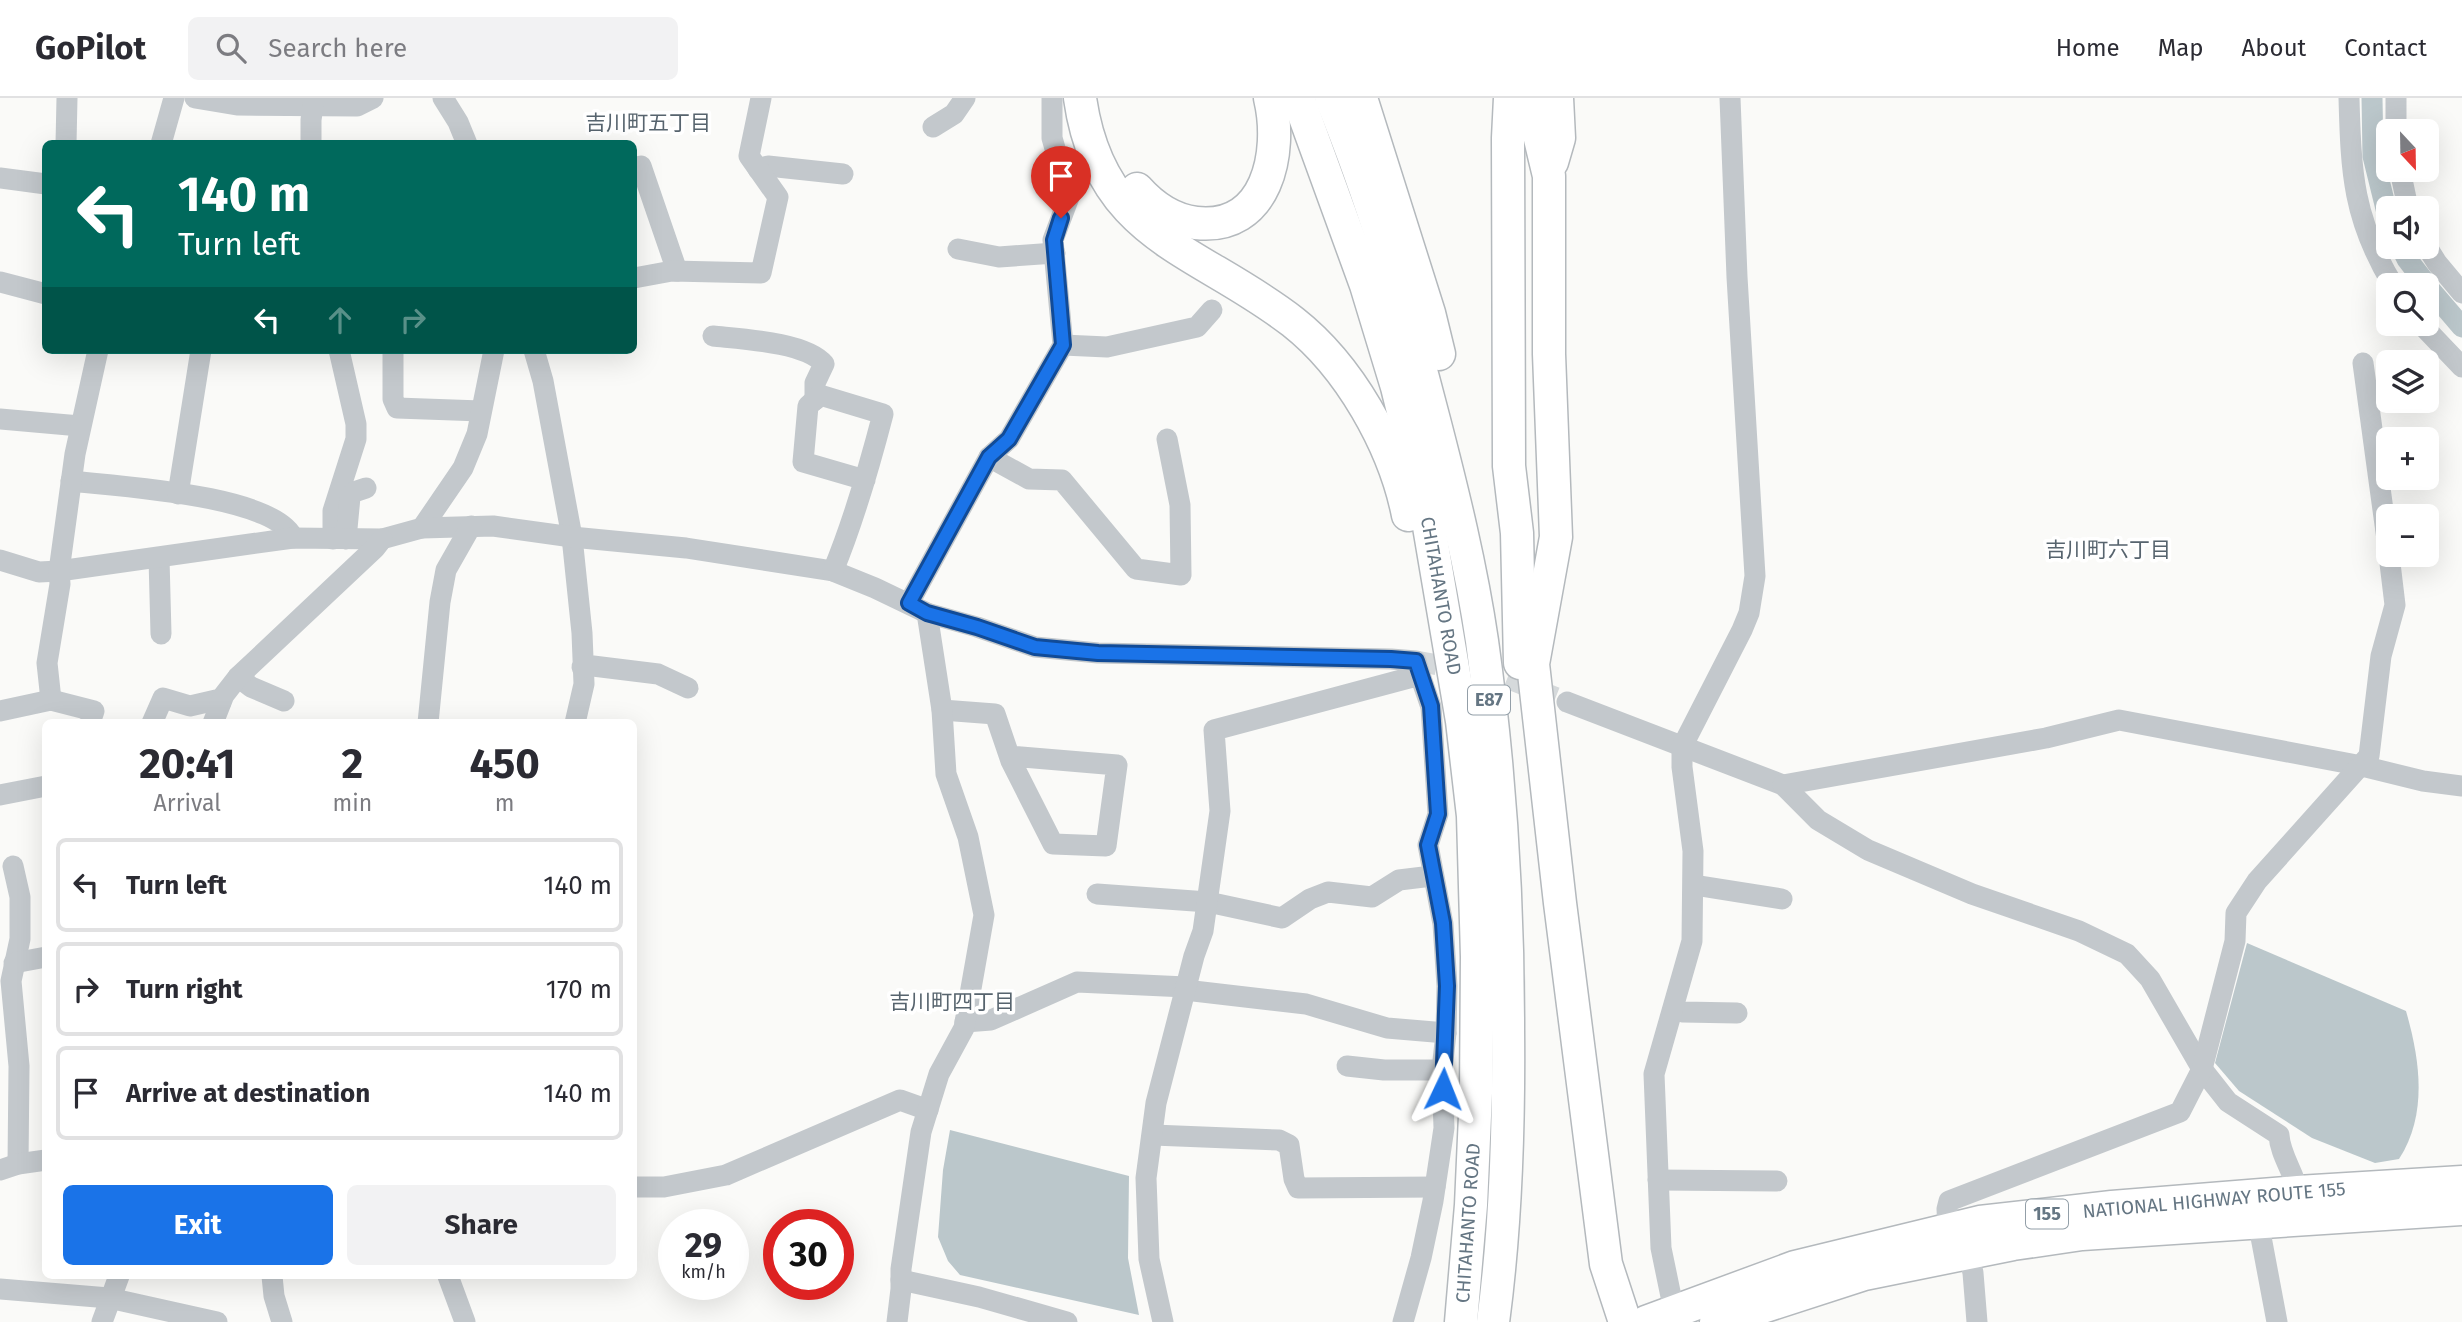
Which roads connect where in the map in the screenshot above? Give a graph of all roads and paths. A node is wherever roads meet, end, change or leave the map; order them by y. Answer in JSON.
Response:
{"nodes":[{"id":1,"x":66,"y":98,"type":"edge"},
{"id":2,"x":174,"y":98,"type":"edge"},
{"id":3,"x":195,"y":98,"type":"edge"},
{"id":4,"x":373,"y":98,"type":"edge"},
{"id":5,"x":443,"y":98,"type":"edge"},
{"id":6,"x":761,"y":98,"type":"edge"},
{"id":7,"x":965,"y":98,"type":"edge"},
{"id":8,"x":1052,"y":98,"type":"edge"},
{"id":9,"x":1080,"y":98,"type":"edge"},
{"id":10,"x":1101,"y":98,"type":"edge"},
{"id":11,"x":1270,"y":98,"type":"edge"},
{"id":12,"x":1298,"y":98,"type":"edge"},
{"id":13,"x":1331,"y":98,"type":"edge"},
{"id":14,"x":1361,"y":98,"type":"edge"},
{"id":15,"x":1501,"y":98,"type":"edge"},
{"id":16,"x":1510,"y":98,"type":"edge"},
{"id":17,"x":1535,"y":98,"type":"edge"},
{"id":18,"x":1556,"y":98,"type":"edge"},
{"id":19,"x":1730,"y":98,"type":"edge"},
{"id":20,"x":2350,"y":98,"type":"edge"},
{"id":21,"x":2396,"y":98,"type":"edge"},
{"id":22,"x":243,"y":101,"type":"edge"},
{"id":23,"x":313,"y":105,"type":"junction"},
{"id":24,"x":2396,"y":119,"type":"edge"},
{"id":25,"x":933,"y":127,"type":"dead end"},
{"id":26,"x":1508,"y":138,"type":"junction"},
{"id":27,"x":66,"y":140,"type":"edge"},
{"id":28,"x":163,"y":140,"type":"edge"},
{"id":29,"x":311,"y":140,"type":"edge"},
{"id":30,"x":465,"y":140,"type":"edge"},
{"id":31,"x":641,"y":166,"type":"dead end"},
{"id":32,"x":758,"y":169,"type":"junction"},
{"id":33,"x":843,"y":174,"type":"dead end"},
{"id":34,"x":1549,"y":176,"type":"junction"},
{"id":35,"x":0,"y":178,"type":"edge"},
{"id":36,"x":42,"y":183,"type":"edge"},
{"id":37,"x":652,"y":228,"type":"dead end"},
{"id":38,"x":957,"y":249,"type":"dead end"},
{"id":39,"x":1055,"y":253,"type":"junction"},
{"id":40,"x":2435,"y":259,"type":"edge"},
{"id":41,"x":672,"y":271,"type":"junction"},
{"id":42,"x":2386,"y":273,"type":"edge"},
{"id":43,"x":637,"y":277,"type":"edge"},
{"id":44,"x":0,"y":282,"type":"edge"},
{"id":45,"x":42,"y":293,"type":"edge"},
{"id":46,"x":2462,"y":293,"type":"edge"},
{"id":47,"x":1212,"y":310,"type":"dead end"},
{"id":48,"x":713,"y":336,"type":"dead end"},
{"id":49,"x":2432,"y":336,"type":"edge"},
{"id":50,"x":1063,"y":345,"type":"junction"},
{"id":51,"x":97,"y":354,"type":"edge"},
{"id":52,"x":200,"y":354,"type":"edge"},
{"id":53,"x":339,"y":354,"type":"edge"},
{"id":54,"x":393,"y":354,"type":"edge"},
{"id":55,"x":493,"y":354,"type":"edge"},
{"id":56,"x":535,"y":354,"type":"edge"},
{"id":57,"x":2363,"y":363,"type":"dead end"},
{"id":58,"x":2462,"y":367,"type":"edge"},
{"id":59,"x":815,"y":400,"type":"junction"},
{"id":60,"x":481,"y":411,"type":"junction"},
{"id":61,"x":0,"y":419,"type":"edge"},
{"id":62,"x":80,"y":426,"type":"junction"},
{"id":63,"x":1167,"y":439,"type":"dead end"},
{"id":64,"x":989,"y":457,"type":"junction"},
{"id":65,"x":865,"y":480,"type":"junction"},
{"id":66,"x":71,"y":481,"type":"junction"},
{"id":67,"x":366,"y":488,"type":"dead end"},
{"id":68,"x":178,"y":494,"type":"junction"},
{"id":69,"x":2382,"y":504,"type":"edge"},
{"id":70,"x":471,"y":526,"type":"junction"},
{"id":71,"x":422,"y":528,"type":"junction"},
{"id":72,"x":572,"y":537,"type":"junction"},
{"id":73,"x":293,"y":538,"type":"junction"},
{"id":74,"x":340,"y":539,"type":"junction"},
{"id":75,"x":382,"y":539,"type":"junction"},
{"id":76,"x":159,"y":558,"type":"junction"},
{"id":77,"x":0,"y":560,"type":"edge"},
{"id":78,"x":2391,"y":567,"type":"edge"},
{"id":79,"x":59,"y":571,"type":"junction"},
{"id":80,"x":833,"y":571,"type":"junction"},
{"id":81,"x":918,"y":608,"type":"junction"},
{"id":82,"x":161,"y":634,"type":"dead end"},
{"id":83,"x":1482,"y":641,"type":"junction"},
{"id":84,"x":583,"y":667,"type":"junction"},
{"id":85,"x":1420,"y":675,"type":"junction"},
{"id":86,"x":238,"y":677,"type":"junction"},
{"id":87,"x":688,"y":688,"type":"dead end"},
{"id":88,"x":51,"y":700,"type":"junction"},
{"id":89,"x":284,"y":701,"type":"dead end"},
{"id":90,"x":221,"y":702,"type":"junction"},
{"id":91,"x":1567,"y":702,"type":"tunnel mouth"},
{"id":92,"x":942,"y":710,"type":"junction"},
{"id":93,"x":0,"y":711,"type":"edge"},
{"id":94,"x":91,"y":719,"type":"edge"},
{"id":95,"x":154,"y":719,"type":"edge"},
{"id":96,"x":215,"y":719,"type":"edge"},
{"id":97,"x":428,"y":719,"type":"edge"},
{"id":98,"x":576,"y":719,"type":"edge"},
{"id":99,"x":1462,"y":721,"type":"junction"},
{"id":100,"x":1682,"y":747,"type":"junction"},
{"id":101,"x":1010,"y":757,"type":"junction"},
{"id":102,"x":2362,"y":766,"type":"junction"},
{"id":103,"x":1783,"y":785,"type":"junction"},
{"id":104,"x":2462,"y":786,"type":"edge"},
{"id":105,"x":42,"y":787,"type":"edge"},
{"id":106,"x":0,"y":795,"type":"edge"},
{"id":107,"x":13,"y":866,"type":"dead end"},
{"id":108,"x":1432,"y":876,"type":"junction"},
{"id":109,"x":1694,"y":885,"type":"junction"},
{"id":110,"x":1097,"y":894,"type":"dead end"},
{"id":111,"x":1782,"y":899,"type":"dead end"},
{"id":112,"x":1208,"y":902,"type":"junction"},
{"id":113,"x":42,"y":958,"type":"edge"},
{"id":114,"x":9,"y":967,"type":"edge"},
{"id":115,"x":1185,"y":989,"type":"junction"},
{"id":116,"x":1673,"y":1010,"type":"junction"},
{"id":117,"x":1737,"y":1013,"type":"dead end"},
{"id":118,"x":965,"y":1022,"type":"junction"},
{"id":119,"x":1446,"y":1033,"type":"junction"},
{"id":120,"x":1347,"y":1066,"type":"dead end"},
{"id":121,"x":2202,"y":1069,"type":"junction"},
{"id":122,"x":1442,"y":1070,"type":"junction"},
{"id":123,"x":928,"y":1110,"type":"junction"},
{"id":124,"x":1153,"y":1135,"type":"junction"},
{"id":125,"x":42,"y":1161,"type":"edge"},
{"id":126,"x":9,"y":1168,"type":"edge"},
{"id":127,"x":1658,"y":1180,"type":"junction"},
{"id":128,"x":1777,"y":1181,"type":"dead end"},
{"id":129,"x":2462,"y":1182,"type":"edge"},
{"id":130,"x":1435,"y":1187,"type":"junction"},
{"id":131,"x":637,"y":1188,"type":"edge"},
{"id":132,"x":2298,"y":1192,"type":"junction"},
{"id":133,"x":2462,"y":1209,"type":"edge"},
{"id":134,"x":2258,"y":1221,"type":"junction"},
{"id":135,"x":1948,"y":1228,"type":"junction"},
{"id":136,"x":1969,"y":1254,"type":"junction"},
{"id":137,"x":118,"y":1279,"type":"edge"},
{"id":138,"x":272,"y":1279,"type":"edge"},
{"id":139,"x":448,"y":1279,"type":"edge"},
{"id":140,"x":901,"y":1280,"type":"junction"},
{"id":141,"x":0,"y":1289,"type":"edge"},
{"id":142,"x":109,"y":1298,"type":"junction"},
{"id":143,"x":1660,"y":1317,"type":"edge"},
{"id":144,"x":102,"y":1322,"type":"edge"},
{"id":145,"x":217,"y":1322,"type":"edge"},
{"id":146,"x":282,"y":1322,"type":"edge"},
{"id":147,"x":465,"y":1322,"type":"edge"},
{"id":148,"x":897,"y":1322,"type":"edge"},
{"id":149,"x":1067,"y":1322,"type":"edge"},
{"id":150,"x":1163,"y":1322,"type":"edge"},
{"id":151,"x":1403,"y":1322,"type":"edge"},
{"id":152,"x":1461,"y":1322,"type":"edge"},
{"id":153,"x":1493,"y":1322,"type":"edge"},
{"id":154,"x":1602,"y":1322,"type":"edge"},
{"id":155,"x":1625,"y":1322,"type":"edge"},
{"id":156,"x":1716,"y":1322,"type":"edge"},
{"id":157,"x":1977,"y":1322,"type":"edge"},
{"id":158,"x":2277,"y":1322,"type":"edge"}],
"edges":[{"from":1,"to":27,"type":"street"},
{"from":2,"to":28,"type":"street"},
{"from":3,"to":22,"type":"street"},
{"from":4,"to":23,"type":"street"},
{"from":5,"to":30,"type":"street"},
{"from":6,"to":32,"type":"street"},
{"from":7,"to":25,"type":"street"},
{"from":8,"to":39,"type":"street"},
{"from":9,"to":99,"type":"highway"},
{"from":10,"to":11,"type":"highway"},
{"from":12,"to":99,"type":"highway","name":"CHITAHANTO ROAD","number":"E87"},
{"from":13,"to":83,"type":"highway","name":"CHITAHANTO ROAD","number":"E87"},
{"from":14,"to":83,"type":"highway"},
{"from":15,"to":26,"type":"highway"},
{"from":16,"to":26,"type":"highway"},
{"from":17,"to":34,"type":"highway"},
{"from":18,"to":34,"type":"highway"},
{"from":19,"to":100,"type":"street"},
{"from":20,"to":42,"type":"street"},
{"from":21,"to":24,"type":"street"},
{"from":22,"to":23,"type":"street"},
{"from":23,"to":29,"type":"street"},
{"from":26,"to":154,"type":"highway"},
{"from":31,"to":41,"type":"street"},
{"from":32,"to":33,"type":"street"},
{"from":32,"to":41,"type":"street"},
{"from":34,"to":155,"type":"highway"},
{"from":35,"to":36,"type":"street"},
{"from":37,"to":41,"type":"street"},
{"from":38,"to":39,"type":"street"},
{"from":39,"to":50,"type":"street"},
{"from":40,"to":46,"type":"street"},
{"from":41,"to":43,"type":"street"},
{"from":44,"to":45,"type":"street"},
{"from":47,"to":50,"type":"street"},
{"from":48,"to":59,"type":"street"},
{"from":49,"to":58,"type":"street"},
{"from":50,"to":64,"type":"street"},
{"from":51,"to":62,"type":"street"},
{"from":52,"to":68,"type":"street"},
{"from":53,"to":74,"type":"street"},
{"from":54,"to":60,"type":"street"},
{"from":55,"to":60,"type":"street"},
{"from":56,"to":72,"type":"street"},
{"from":57,"to":69,"type":"street"},
{"from":59,"to":65,"type":"street"},
{"from":59,"to":65,"type":"street"},
{"from":60,"to":71,"type":"street"},
{"from":61,"to":62,"type":"street"},
{"from":62,"to":66,"type":"street"},
{"from":63,"to":64,"type":"street"},
{"from":64,"to":81,"type":"street"},
{"from":65,"to":80,"type":"street"},
{"from":66,"to":68,"type":"street"},
{"from":66,"to":79,"type":"street"},
{"from":67,"to":74,"type":"street"},
{"from":68,"to":73,"type":"street"},
{"from":70,"to":71,"type":"street"},
{"from":70,"to":72,"type":"street"},
{"from":70,"to":97,"type":"street"},
{"from":71,"to":75,"type":"street"},
{"from":72,"to":80,"type":"street"},
{"from":72,"to":84,"type":"street"},
{"from":73,"to":74,"type":"street"},
{"from":73,"to":76,"type":"street"},
{"from":74,"to":75,"type":"street"},
{"from":75,"to":86,"type":"street"},
{"from":76,"to":79,"type":"street"},
{"from":76,"to":82,"type":"street"},
{"from":77,"to":79,"type":"street"},
{"from":78,"to":102,"type":"street"},
{"from":79,"to":88,"type":"street"},
{"from":80,"to":81,"type":"street"},
{"from":81,"to":85,"type":"street"},
{"from":81,"to":92,"type":"street"},
{"from":83,"to":153,"type":"highway","name":"CHITAHANTO ROAD","number":"E87"},
{"from":84,"to":87,"type":"street"},
{"from":84,"to":98,"type":"street"},
{"from":85,"to":108,"type":"street"},
{"from":85,"to":112,"type":"street"},
{"from":86,"to":89,"type":"street"},
{"from":86,"to":90,"type":"street"},
{"from":88,"to":93,"type":"street"},
{"from":88,"to":94,"type":"street"},
{"from":90,"to":95,"type":"street"},
{"from":90,"to":96,"type":"street"},
{"from":91,"to":100,"type":"street"},
{"from":92,"to":101,"type":"street"},
{"from":92,"to":118,"type":"street"},
{"from":99,"to":152,"type":"highway","name":"CHITAHANTO ROAD","number":"E87"},
{"from":100,"to":103,"type":"street"},
{"from":100,"to":109,"type":"street"},
{"from":101,"to":101,"type":"street"},
{"from":102,"to":103,"type":"street"},
{"from":102,"to":104,"type":"street"},
{"from":102,"to":121,"type":"street"},
{"from":103,"to":121,"type":"street"},
{"from":105,"to":106,"type":"street"},
{"from":107,"to":114,"type":"street"},
{"from":108,"to":112,"type":"street"},
{"from":108,"to":119,"type":"street"},
{"from":109,"to":111,"type":"street"},
{"from":109,"to":116,"type":"street"},
{"from":110,"to":112,"type":"street"},
{"from":112,"to":115,"type":"street"},
{"from":113,"to":114,"type":"street"},
{"from":114,"to":126,"type":"street"},
{"from":115,"to":118,"type":"street"},
{"from":115,"to":119,"type":"street"},
{"from":115,"to":124,"type":"street"},
{"from":116,"to":117,"type":"street"},
{"from":116,"to":127,"type":"street"},
{"from":118,"to":123,"type":"street"},
{"from":119,"to":122,"type":"street"},
{"from":120,"to":122,"type":"street"},
{"from":121,"to":132,"type":"street"},
{"from":121,"to":135,"type":"street"},
{"from":122,"to":130,"type":"street"},
{"from":123,"to":131,"type":"street"},
{"from":123,"to":140,"type":"street"},
{"from":124,"to":130,"type":"street"},
{"from":124,"to":150,"type":"street"},
{"from":125,"to":126,"type":"street"},
{"from":127,"to":128,"type":"street"},
{"from":127,"to":143,"type":"street"},
{"from":129,"to":132,"type":"highway","name":"NATIONAL HIGHWAY ROUTE 155","number":"155"},
{"from":130,"to":151,"type":"street"},
{"from":132,"to":135,"type":"highway","name":"NATIONAL HIGHWAY ROUTE 155","number":"155"},
{"from":133,"to":134,"type":"highway","name":"NATIONAL HIGHWAY ROUTE 155","number":"155"},
{"from":134,"to":136,"type":"highway","name":"NATIONAL HIGHWAY ROUTE 155","number":"155"},
{"from":134,"to":158,"type":"street"},
{"from":135,"to":143,"type":"highway","name":"NATIONAL HIGHWAY ROUTE 155","number":"155"},
{"from":136,"to":156,"type":"highway","name":"NATIONAL HIGHWAY ROUTE 155","number":"155"},
{"from":136,"to":157,"type":"street"},
{"from":137,"to":142,"type":"street"},
{"from":138,"to":146,"type":"street"},
{"from":139,"to":147,"type":"street"},
{"from":140,"to":148,"type":"street"},
{"from":140,"to":149,"type":"street"},
{"from":141,"to":142,"type":"street"},
{"from":142,"to":144,"type":"street"},
{"from":142,"to":145,"type":"street"}]}
